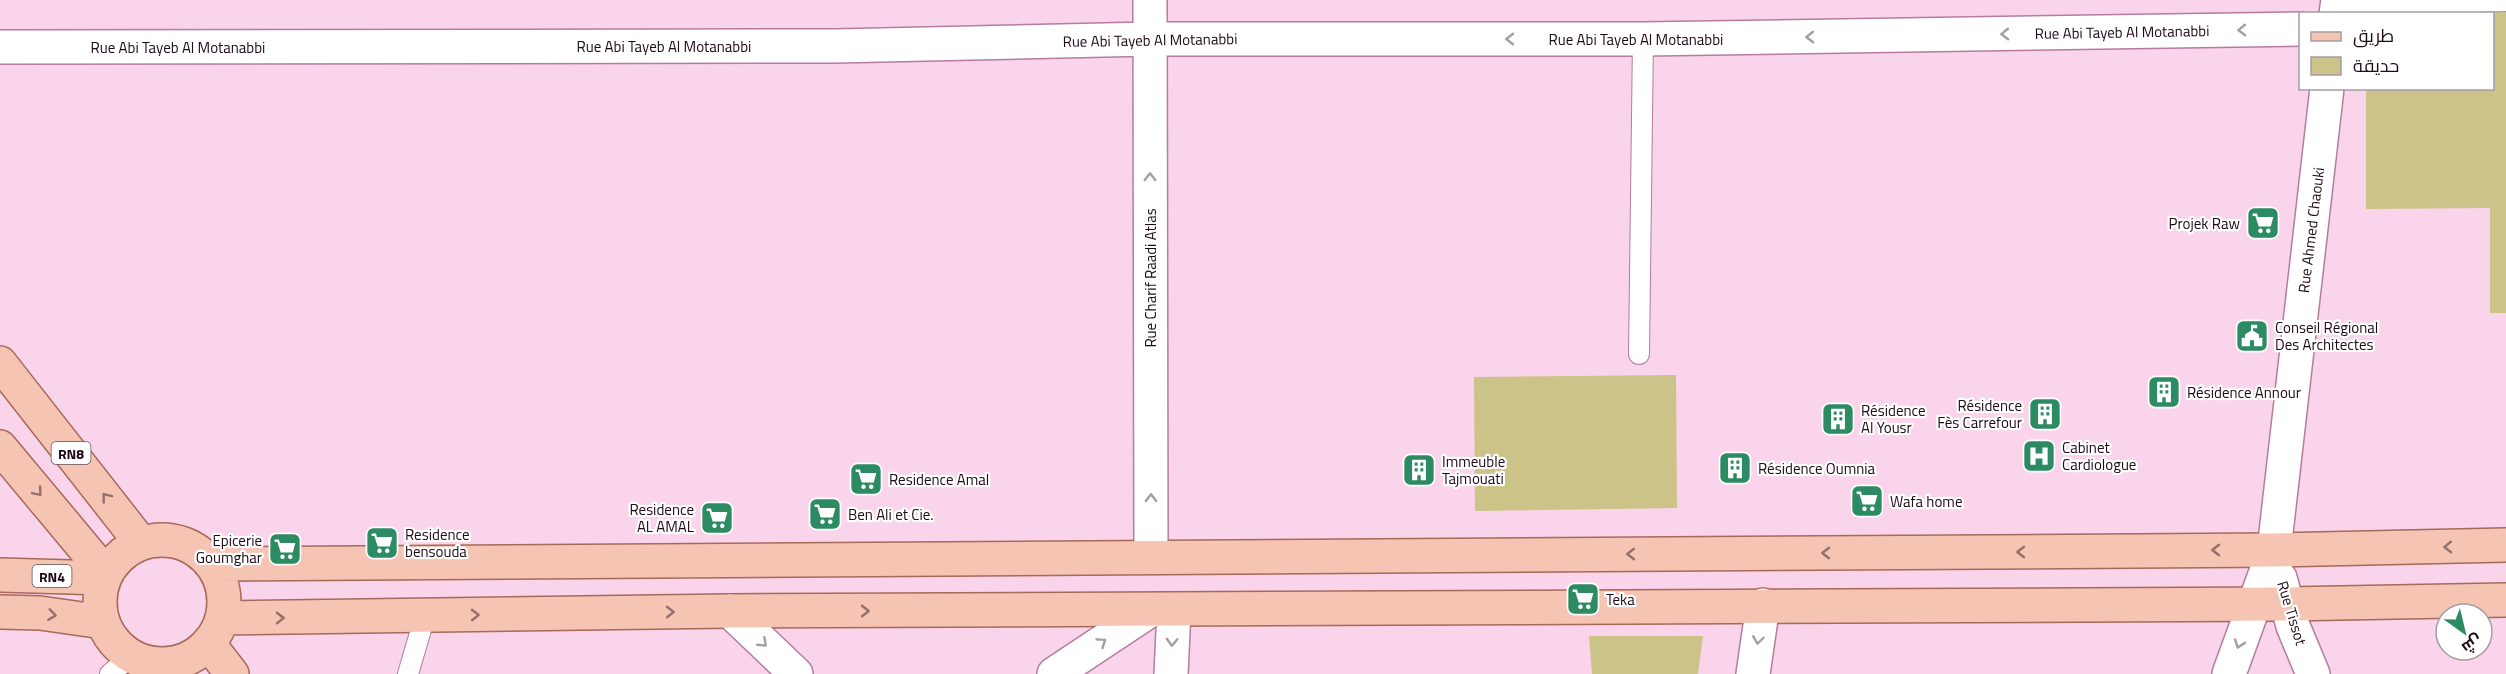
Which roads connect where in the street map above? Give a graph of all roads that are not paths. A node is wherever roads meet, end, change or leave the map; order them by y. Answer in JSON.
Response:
{"nodes":[{"id":1,"x":1150,"y":0,"type":"edge"},
{"id":2,"x":2506,"y":1,"type":"edge"},
{"id":3,"x":2337,"y":7,"type":"edge"},
{"id":4,"x":2299,"y":29,"type":"edge"},
{"id":5,"x":1149,"y":39,"type":"junction"},
{"id":6,"x":1643,"y":39,"type":"junction"},
{"id":7,"x":0,"y":47,"type":"edge"},
{"id":8,"x":2327,"y":90,"type":"edge"},
{"id":9,"x":1639,"y":354,"type":"dead end"},
{"id":10,"x":0,"y":363,"type":"edge"},
{"id":11,"x":0,"y":447,"type":"edge"},
{"id":12,"x":141,"y":543,"type":"junction"},
{"id":13,"x":2506,"y":545,"type":"edge"},
{"id":14,"x":2274,"y":550,"type":"junction"},
{"id":15,"x":1151,"y":557,"type":"junction"},
{"id":16,"x":211,"y":564,"type":"junction"},
{"id":17,"x":0,"y":575,"type":"edge"},
{"id":18,"x":105,"y":576,"type":"junction"},
{"id":19,"x":2506,"y":600,"type":"edge"},
{"id":20,"x":2254,"y":604,"type":"junction"},
{"id":21,"x":2286,"y":604,"type":"junction"},
{"id":22,"x":1763,"y":605,"type":"junction"},
{"id":23,"x":1161,"y":610,"type":"junction"},
{"id":24,"x":730,"y":611,"type":"junction"},
{"id":25,"x":0,"y":612,"type":"edge"},
{"id":26,"x":425,"y":616,"type":"junction"},
{"id":27,"x":103,"y":622,"type":"junction"},
{"id":28,"x":215,"y":631,"type":"junction"},
{"id":29,"x":135,"y":667,"type":"edge"},
{"id":30,"x":232,"y":674,"type":"edge"},
{"id":31,"x":408,"y":674,"type":"edge"},
{"id":32,"x":796,"y":674,"type":"edge"},
{"id":33,"x":1054,"y":674,"type":"edge"},
{"id":34,"x":1171,"y":674,"type":"edge"},
{"id":35,"x":1753,"y":674,"type":"edge"},
{"id":36,"x":2229,"y":674,"type":"edge"},
{"id":37,"x":2313,"y":674,"type":"edge"}],
"edges":[{"from":1,"to":5,"type":"street","name":"Rue Charif Raadi Atlas"},
{"from":2,"to":3,"type":"lane"},
{"from":4,"to":6,"type":"street","name":"Rue Abi Tayeb Al Motanabbi","one_way":true},
{"from":6,"to":5,"type":"street","name":"Rue Abi Tayeb Al Motanabbi","one_way":true},
{"from":5,"to":7,"type":"street","name":"Rue Abi Tayeb Al Motanabbi"},
{"from":15,"to":5,"type":"street","name":"Rue Charif Raadi Atlas","one_way":true},
{"from":6,"to":9,"type":"lane"},
{"from":8,"to":14,"type":"street","name":"Rue Ahmed Chaouki"},
{"from":12,"to":10,"type":"main road","number":"RN8","one_way":true},
{"from":11,"to":18,"type":"main road","one_way":true},
{"from":12,"to":16,"type":"main road"},
{"from":12,"to":18,"type":"main road"},
{"from":13,"to":14,"type":"main road","one_way":true},
{"from":14,"to":15,"type":"main road","one_way":true},
{"from":14,"to":20,"type":"street"},
{"from":14,"to":21,"type":"street","name":"Rue Tissot"},
{"from":15,"to":16,"type":"main road"},
{"from":16,"to":28,"type":"main road"},
{"from":17,"to":18,"type":"main road","number":"RN4"},
{"from":18,"to":27,"type":"main road"},
{"from":19,"to":21,"type":"main road"},
{"from":20,"to":21,"type":"main road"},
{"from":20,"to":22,"type":"main road"},
{"from":20,"to":36,"type":"street","one_way":true},
{"from":21,"to":37,"type":"street","name":"Rue Tissot"},
{"from":22,"to":23,"type":"main road"},
{"from":22,"to":35,"type":"street","one_way":true},
{"from":24,"to":23,"type":"main road","one_way":true},
{"from":33,"to":23,"type":"street","one_way":true},
{"from":23,"to":34,"type":"street","one_way":true},
{"from":26,"to":24,"type":"main road","one_way":true},
{"from":24,"to":32,"type":"street","one_way":true},
{"from":25,"to":27,"type":"main road","one_way":true},
{"from":28,"to":26,"type":"main road","one_way":true},
{"from":26,"to":31,"type":"lane"},
{"from":27,"to":29,"type":"main road"},
{"from":28,"to":29,"type":"main road"},
{"from":28,"to":30,"type":"main road"}]}
